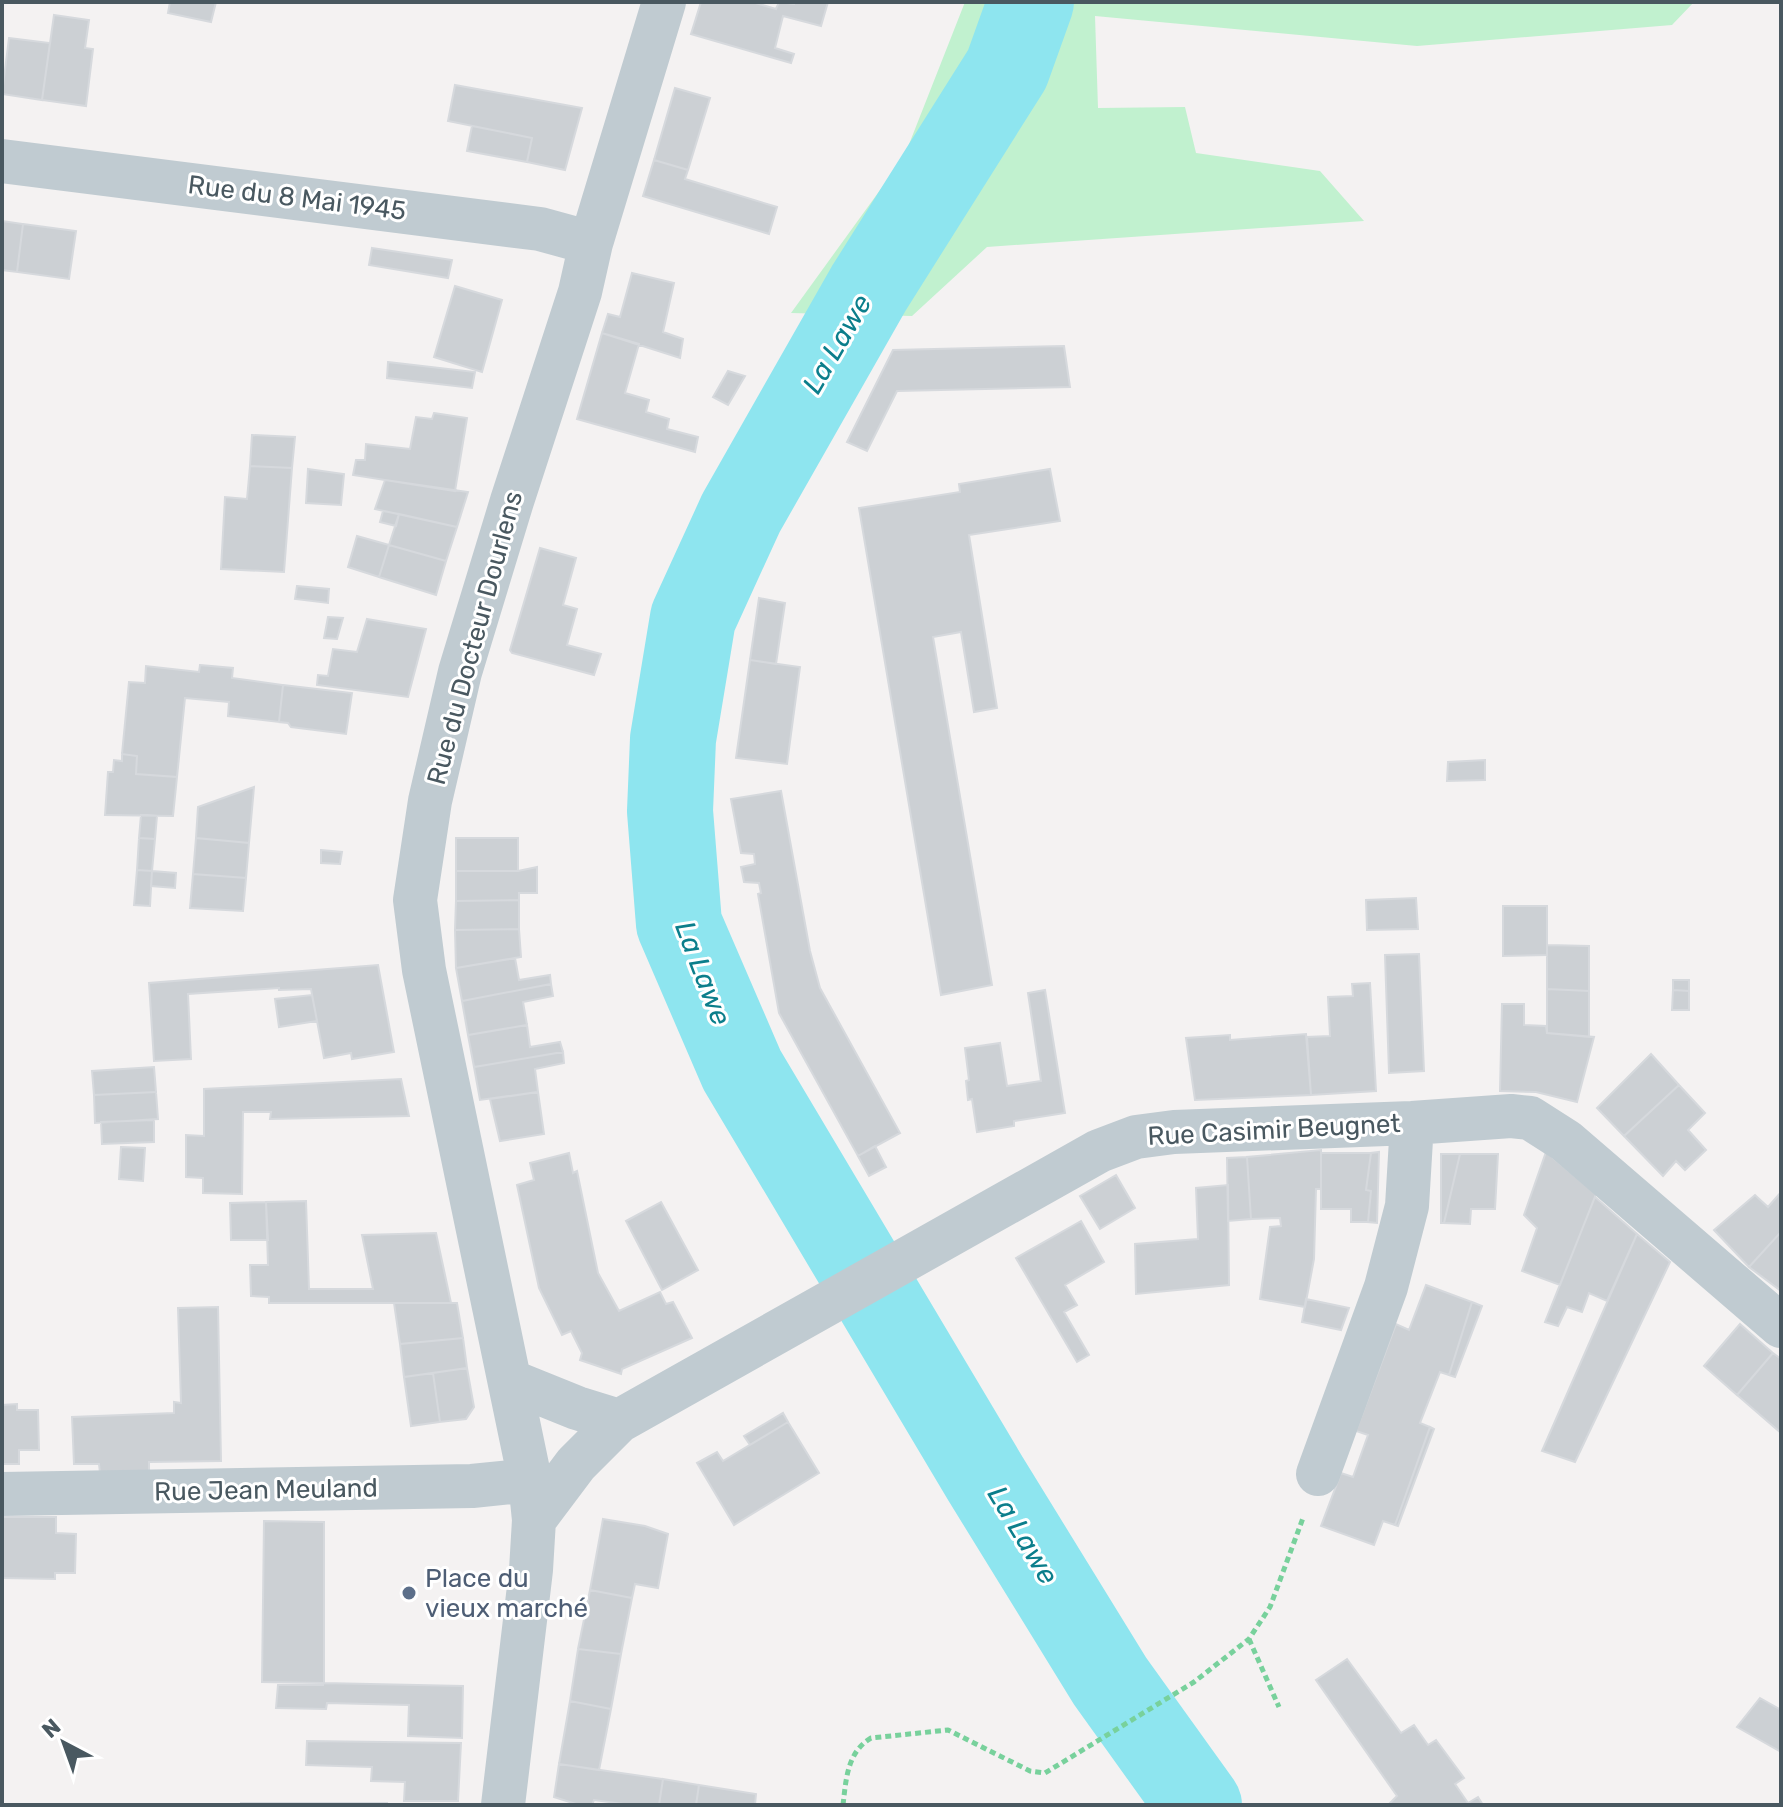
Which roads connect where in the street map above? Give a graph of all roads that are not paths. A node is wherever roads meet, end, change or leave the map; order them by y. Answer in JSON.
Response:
{"nodes":[{"id":1,"x":664,"y":2,"type":"edge"},
{"id":2,"x":2,"y":161,"type":"edge"},
{"id":3,"x":591,"y":243,"type":"junction"},
{"id":4,"x":1412,"y":1123,"type":"junction"},
{"id":5,"x":1781,"y":1326,"type":"edge"},
{"id":6,"x":510,"y":1381,"type":"junction"},
{"id":7,"x":619,"y":1421,"type":"junction"},
{"id":8,"x":1318,"y":1474,"type":"road end"},
{"id":9,"x":2,"y":1494,"type":"edge"},
{"id":10,"x":532,"y":1500,"type":"junction"},
{"id":11,"x":503,"y":1805,"type":"edge"}],
"edges":[{"from":1,"to":3,"type":"street","name":"Rue du Docteur Dourlens"},
{"from":2,"to":3,"type":"street","name":"Rue du 8 Mai 1945"},
{"from":3,"to":6,"type":"street","name":"Rue du Docteur Dourlens"},
{"from":4,"to":5,"type":"street","name":"Rue Casimir Beugnet"},
{"from":4,"to":7,"type":"street","name":"Rue Casimir Beugnet"},
{"from":4,"to":8,"type":"street"},
{"from":6,"to":7,"type":"street"},
{"from":6,"to":10,"type":"street","name":"Rue du Docteur Dourlens"},
{"from":7,"to":10,"type":"street","name":"Rue Casimir Beugnet"},
{"from":9,"to":10,"type":"street","name":"Rue Jean Meuland"},
{"from":10,"to":11,"type":"street","name":"Rue du Docteur Dourlens"}]}
